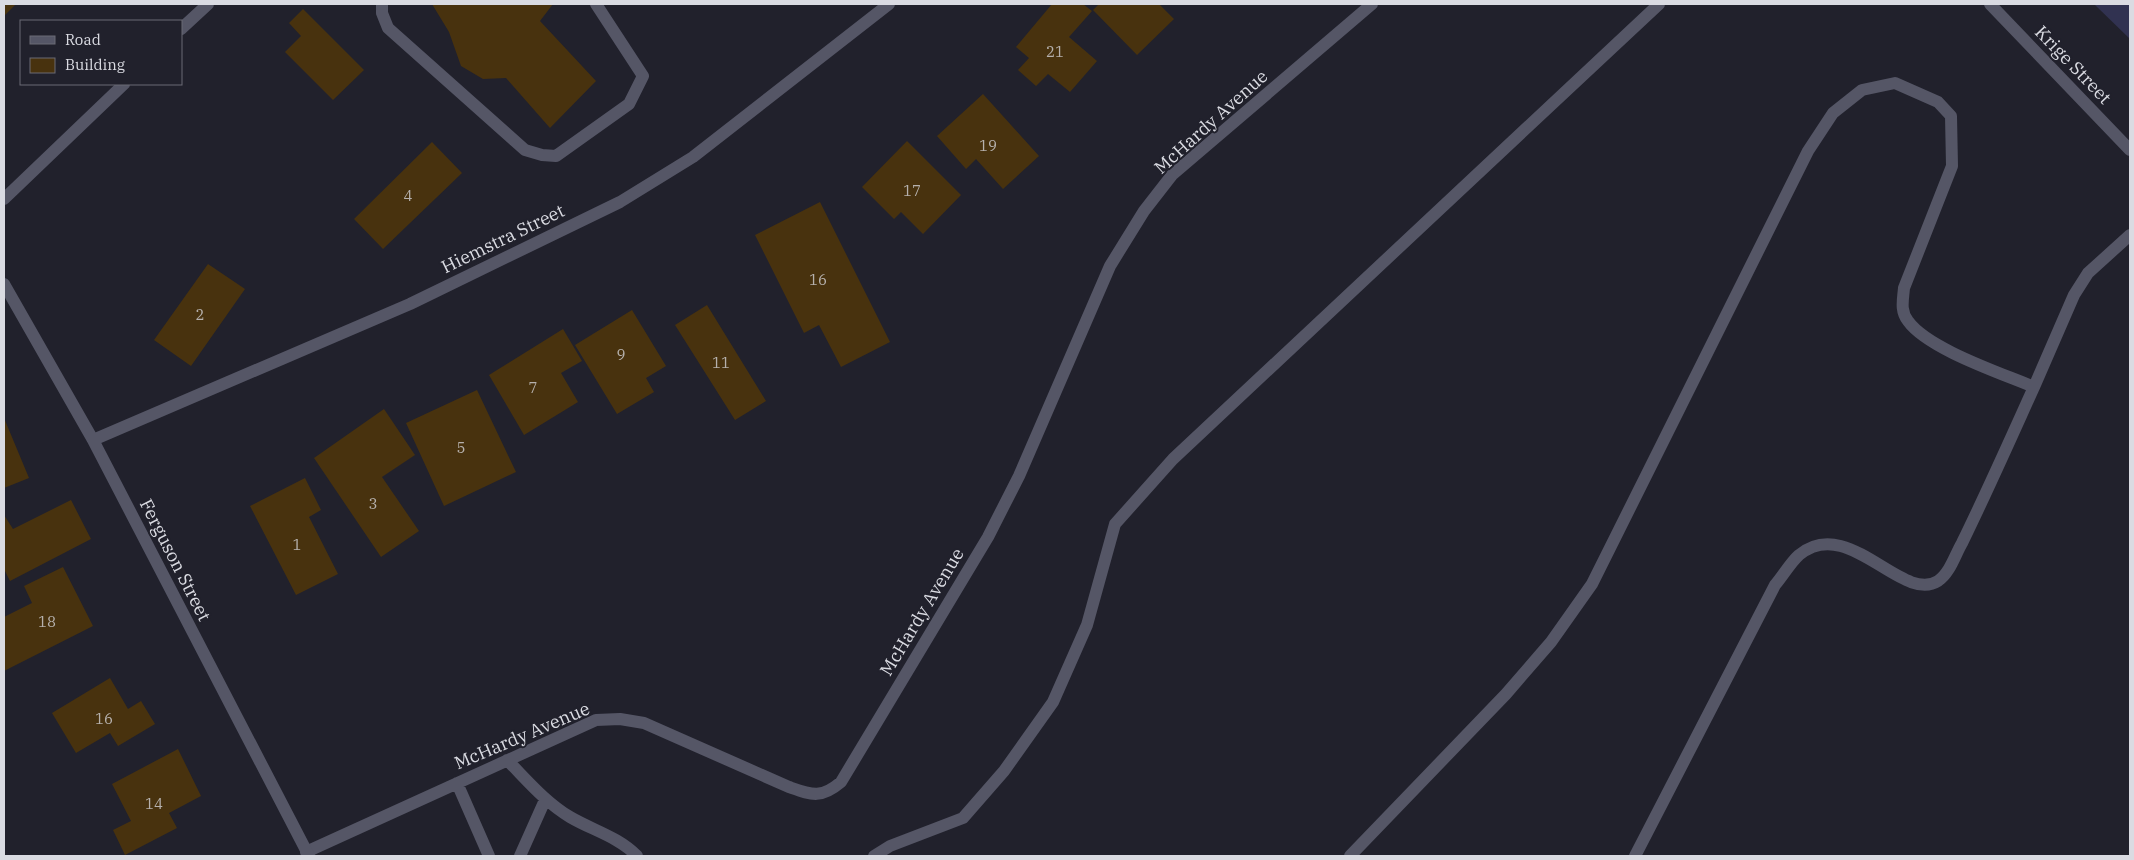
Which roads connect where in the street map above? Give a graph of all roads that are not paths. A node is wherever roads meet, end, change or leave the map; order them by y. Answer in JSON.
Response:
{"nodes":[{"id":1,"x":208,"y":4,"type":"edge"},
{"id":2,"x":382,"y":4,"type":"edge"},
{"id":3,"x":596,"y":4,"type":"edge"},
{"id":4,"x":889,"y":4,"type":"edge"},
{"id":5,"x":1372,"y":4,"type":"edge"},
{"id":6,"x":1659,"y":4,"type":"edge"},
{"id":7,"x":1990,"y":4,"type":"edge"},
{"id":8,"x":182,"y":28,"type":"edge"},
{"id":9,"x":123,"y":85,"type":"edge"},
{"id":10,"x":2130,"y":150,"type":"edge"},
{"id":11,"x":4,"y":199,"type":"edge"},
{"id":12,"x":2130,"y":235,"type":"edge"},
{"id":13,"x":4,"y":284,"type":"edge"},
{"id":14,"x":2034,"y":388,"type":"junction"},
{"id":15,"x":93,"y":440,"type":"junction"},
{"id":16,"x":507,"y":760,"type":"junction"},
{"id":17,"x":457,"y":783,"type":"junction"},
{"id":18,"x":546,"y":800,"type":"junction"},
{"id":19,"x":308,"y":854,"type":"edge"},
{"id":20,"x":489,"y":856,"type":"edge"},
{"id":21,"x":520,"y":856,"type":"edge"},
{"id":22,"x":637,"y":856,"type":"edge"},
{"id":23,"x":874,"y":856,"type":"edge"},
{"id":24,"x":1350,"y":856,"type":"edge"},
{"id":25,"x":1635,"y":856,"type":"edge"}],
"edges":[{"from":1,"to":8,"type":"street"},
{"from":2,"to":3,"type":"street"},
{"from":4,"to":15,"type":"street","name":"Hiemstra Street"},
{"from":5,"to":16,"type":"street","name":"McHardy Avenue"},
{"from":6,"to":23,"type":"street"},
{"from":7,"to":10,"type":"street","name":"Krige Street"},
{"from":9,"to":11,"type":"street"},
{"from":12,"to":14,"type":"street"},
{"from":13,"to":15,"type":"street","name":"Ferguson Street"},
{"from":14,"to":24,"type":"street"},
{"from":14,"to":25,"type":"street"},
{"from":15,"to":19,"type":"street","name":"Ferguson Street"},
{"from":16,"to":17,"type":"street","name":"McHardy Avenue"},
{"from":16,"to":18,"type":"street"},
{"from":17,"to":19,"type":"street","name":"McHardy Avenue"},
{"from":17,"to":20,"type":"street"},
{"from":18,"to":21,"type":"street"},
{"from":18,"to":22,"type":"street"}]}
